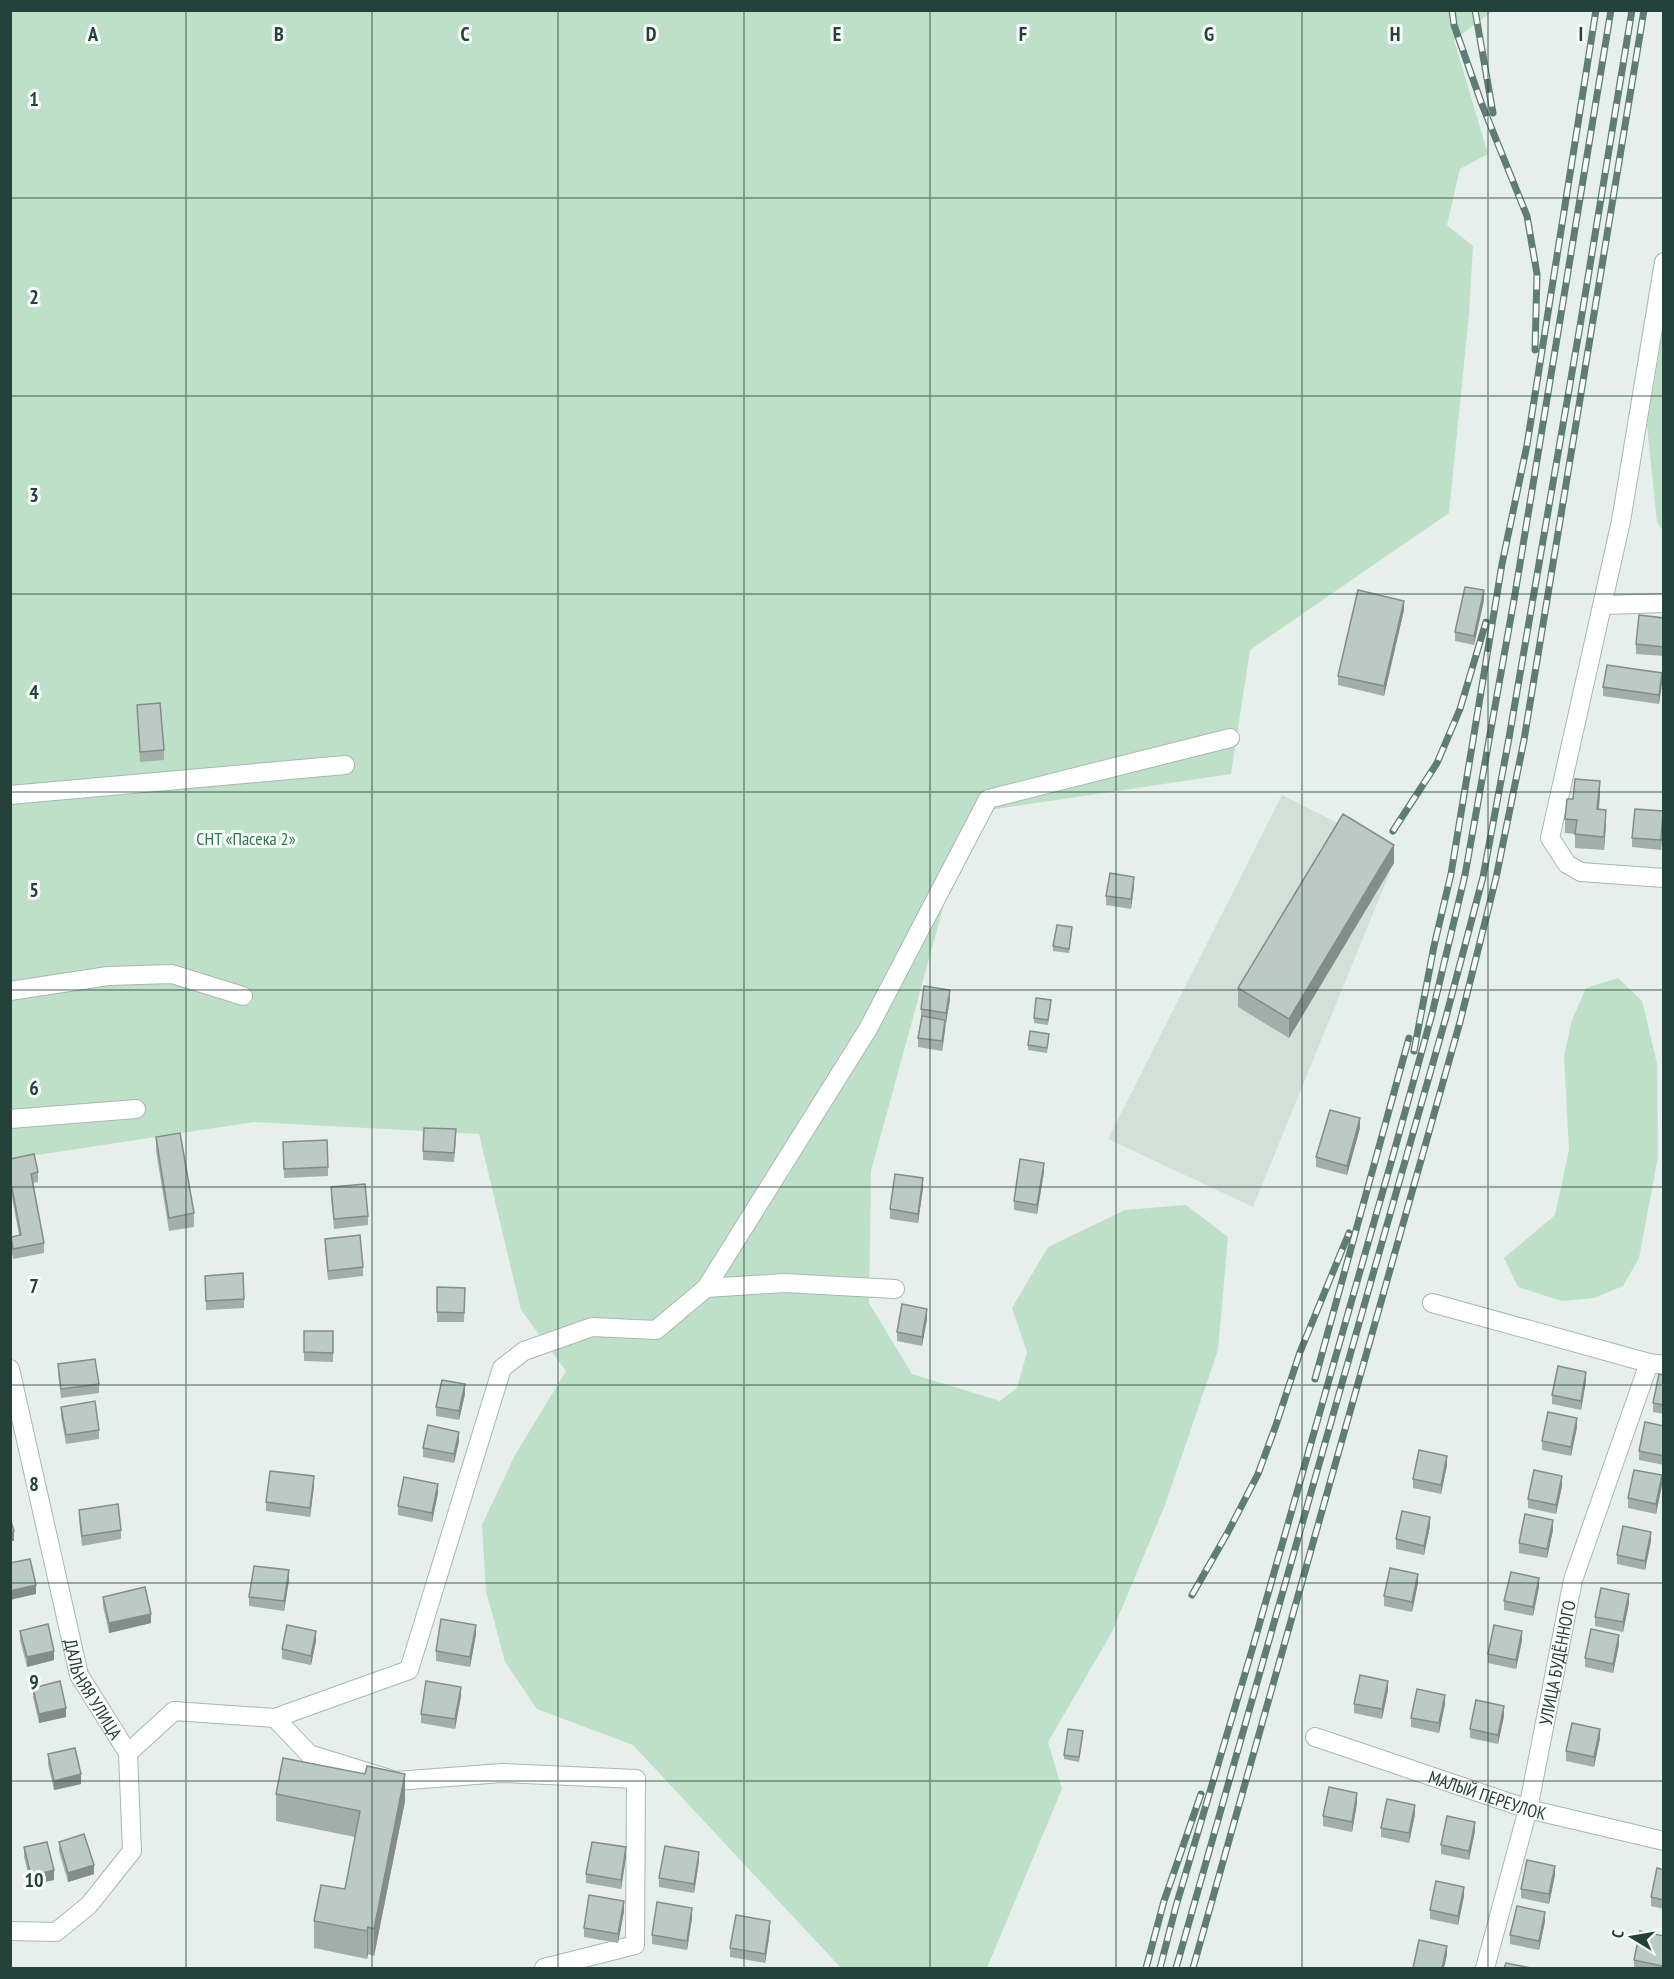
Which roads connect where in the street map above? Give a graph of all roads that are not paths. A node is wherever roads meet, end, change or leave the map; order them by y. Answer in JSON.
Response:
{"nodes":[{"id":1,"x":1664,"y":262,"type":"edge"},
{"id":2,"x":1664,"y":603,"type":"edge"},
{"id":3,"x":1604,"y":605,"type":"junction"},
{"id":4,"x":1230,"y":738,"type":"dead end"},
{"id":5,"x":345,"y":765,"type":"dead end"},
{"id":6,"x":10,"y":795,"type":"edge"},
{"id":7,"x":1664,"y":878,"type":"edge"},
{"id":8,"x":10,"y":991,"type":"edge"},
{"id":9,"x":243,"y":996,"type":"dead end"},
{"id":10,"x":136,"y":1109,"type":"dead end"},
{"id":11,"x":10,"y":1119,"type":"edge"},
{"id":12,"x":706,"y":1288,"type":"junction"},
{"id":13,"x":895,"y":1289,"type":"dead end"},
{"id":14,"x":1432,"y":1303,"type":"dead end"},
{"id":15,"x":1656,"y":1364,"type":"edge"},
{"id":16,"x":10,"y":1369,"type":"edge"},
{"id":17,"x":275,"y":1718,"type":"junction"},
{"id":18,"x":1315,"y":1737,"type":"dead end"},
{"id":19,"x":128,"y":1753,"type":"junction"},
{"id":20,"x":1528,"y":1809,"type":"junction"},
{"id":21,"x":1664,"y":1841,"type":"edge"},
{"id":22,"x":10,"y":1931,"type":"edge"},
{"id":23,"x":544,"y":1968,"type":"edge"},
{"id":24,"x":1485,"y":1968,"type":"edge"}],
"edges":[{"from":1,"to":3,"type":"street"},
{"from":2,"to":3,"type":"street"},
{"from":3,"to":7,"type":"street"},
{"from":4,"to":12,"type":"street"},
{"from":5,"to":6,"type":"street"},
{"from":8,"to":9,"type":"street"},
{"from":10,"to":11,"type":"street"},
{"from":12,"to":13,"type":"street"},
{"from":12,"to":17,"type":"street"},
{"from":14,"to":15,"type":"street"},
{"from":15,"to":20,"type":"street","name":"УЛИЦА БУДЁННОГО"},
{"from":16,"to":19,"type":"street","name":"ДАЛЬНЯЯ УЛИЦА"},
{"from":17,"to":19,"type":"street"},
{"from":17,"to":23,"type":"street"},
{"from":18,"to":20,"type":"street","name":"МАЛЫЙ ПЕРЕУЛОК"},
{"from":19,"to":22,"type":"street","name":"ДАЛЬНЯЯ УЛИЦА"},
{"from":20,"to":21,"type":"street","name":"МАЛЫЙ ПЕРЕУЛОК"},
{"from":20,"to":24,"type":"street","name":"УЛИЦА БУДЁННОГО"}]}
